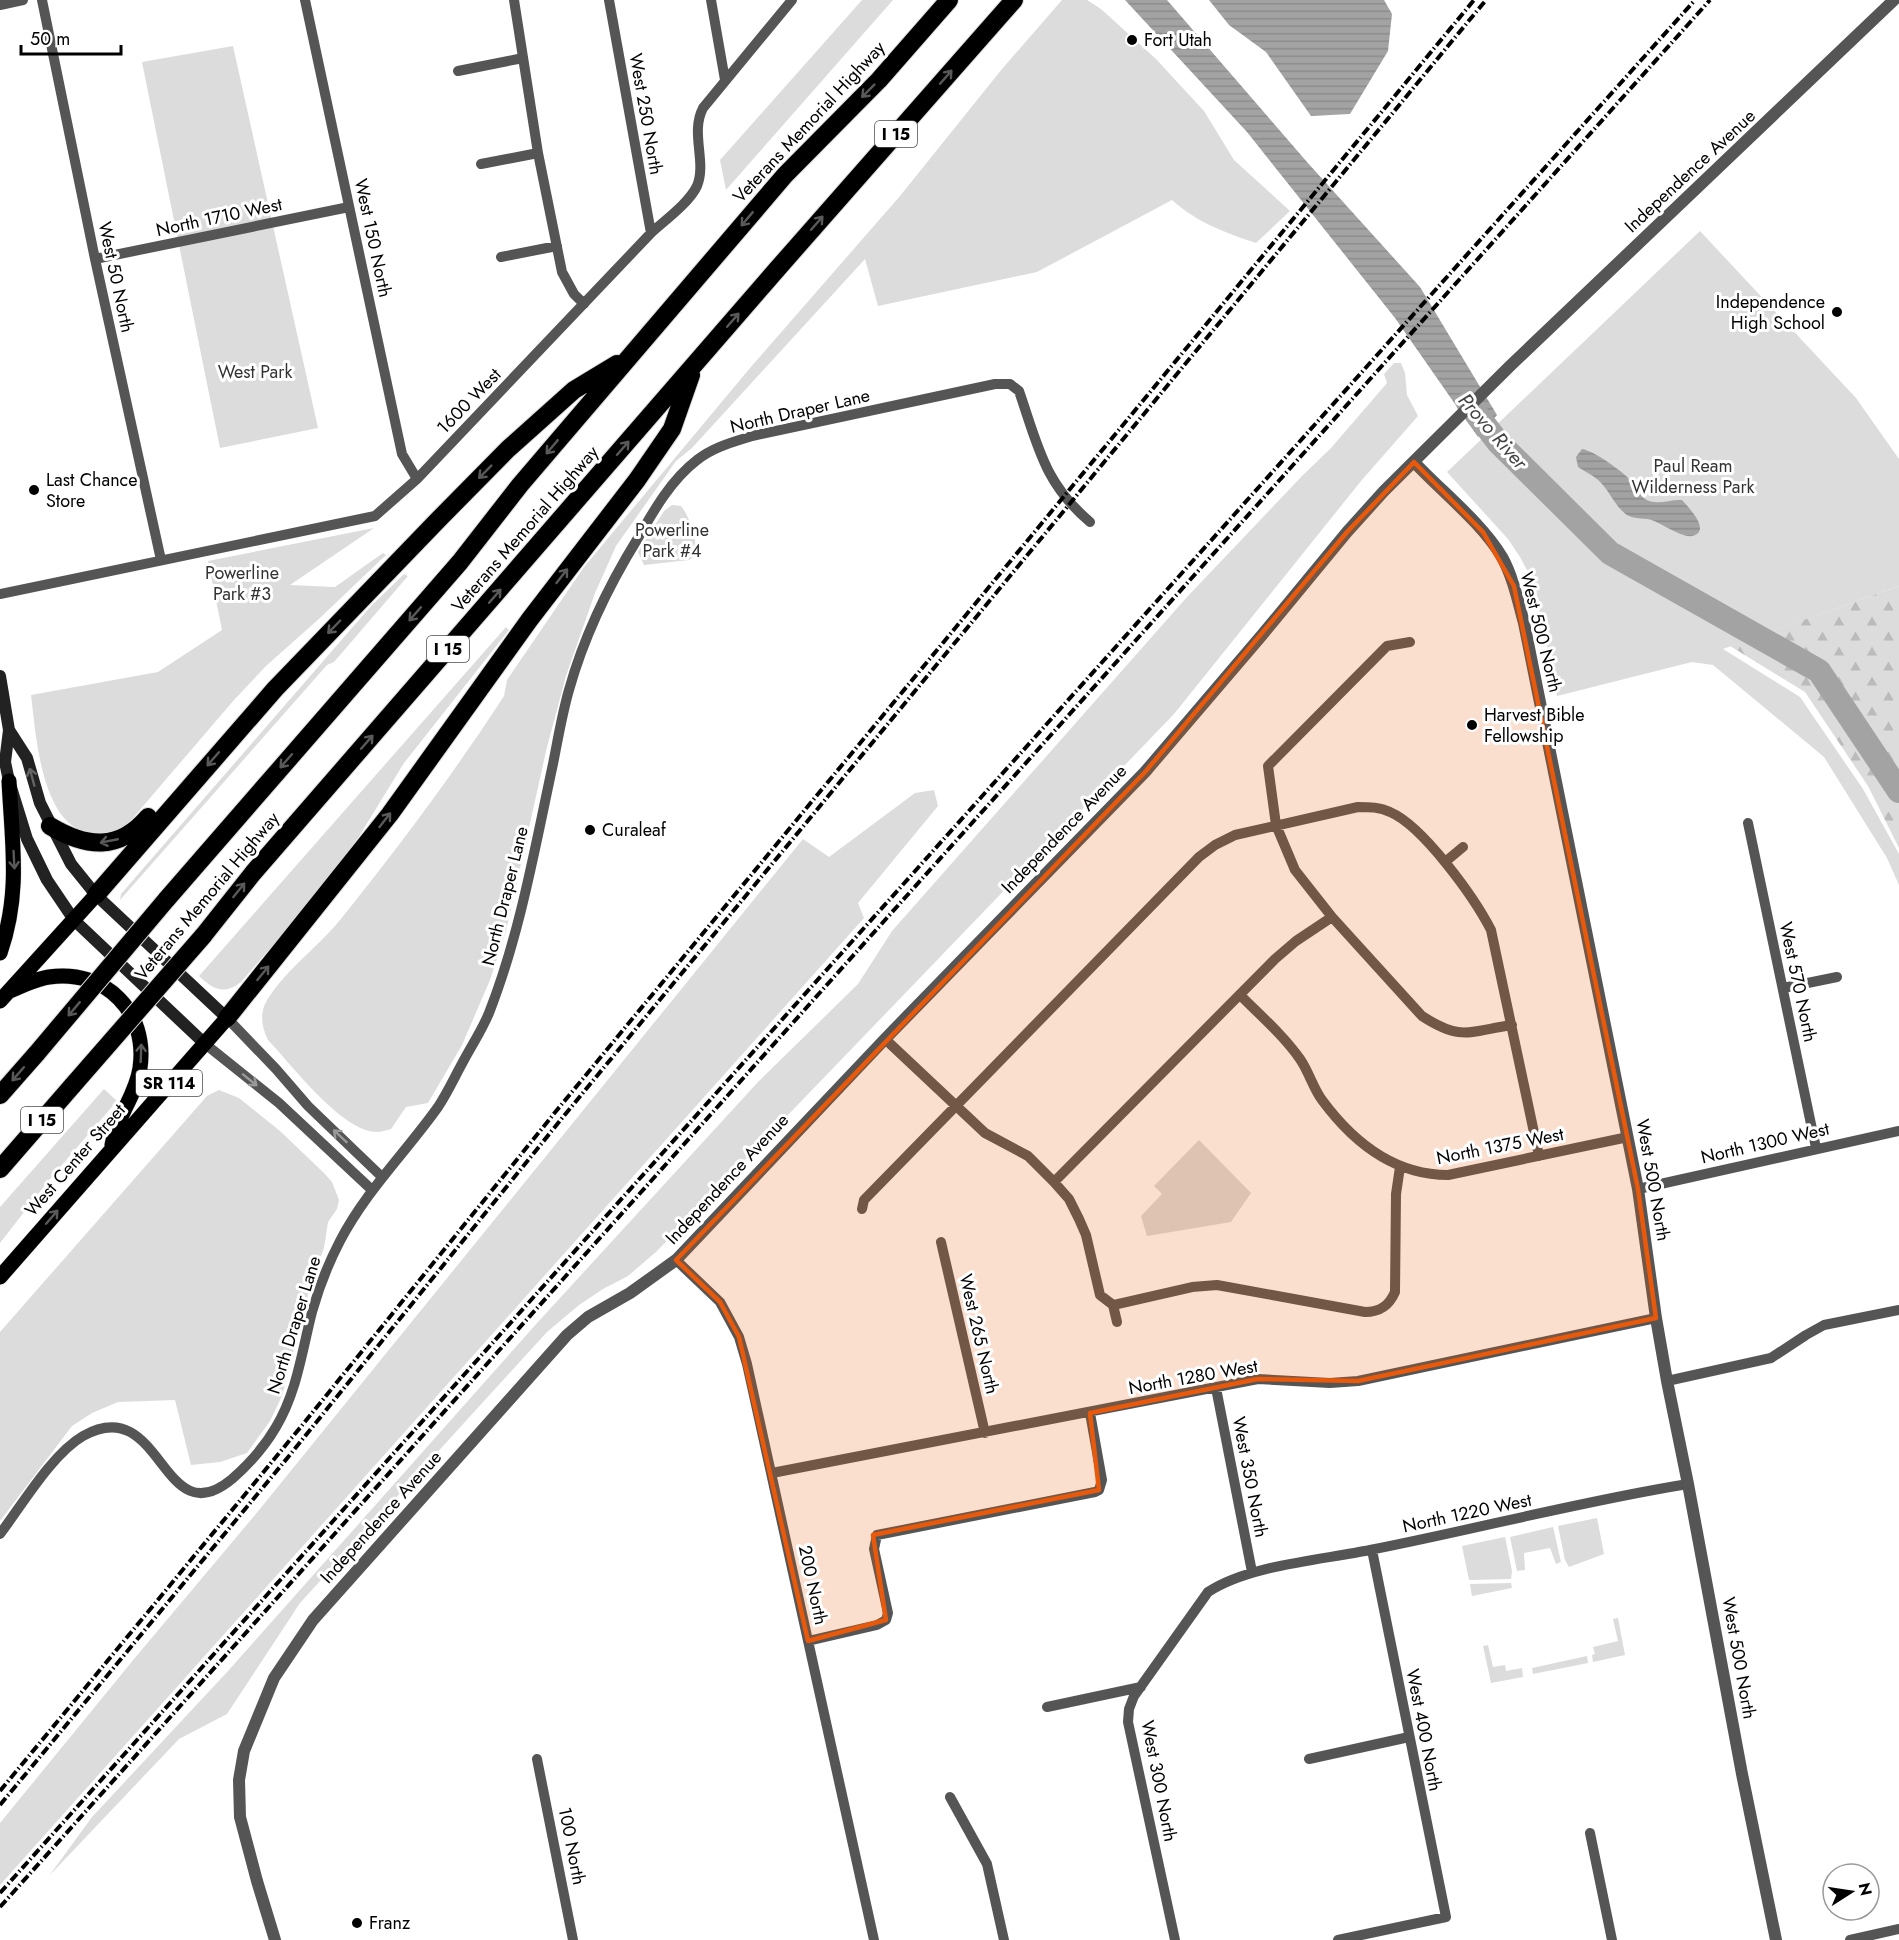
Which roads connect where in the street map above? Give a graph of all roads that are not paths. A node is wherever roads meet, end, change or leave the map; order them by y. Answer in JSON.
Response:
{"nodes":[{"id":1,"x":23,"y":0,"type":"edge"},
{"id":2,"x":42,"y":0,"type":"edge"},
{"id":3,"x":305,"y":0,"type":"edge"},
{"id":4,"x":514,"y":0,"type":"edge"},
{"id":5,"x":609,"y":0,"type":"edge"},
{"id":6,"x":711,"y":0,"type":"edge"},
{"id":7,"x":792,"y":0,"type":"edge"},
{"id":8,"x":949,"y":0,"type":"edge"},
{"id":9,"x":1014,"y":0,"type":"edge"},
{"id":10,"x":1894,"y":0,"type":"edge"},
{"id":11,"x":0,"y":5,"type":"edge"},
{"id":12,"x":523,"y":58,"type":"junction"},
{"id":13,"x":458,"y":71,"type":"dead end"},
{"id":14,"x":725,"y":80,"type":"junction"},
{"id":15,"x":538,"y":153,"type":"junction"},
{"id":16,"x":480,"y":164,"type":"dead end"},
{"id":17,"x":349,"y":207,"type":"junction"},
{"id":18,"x":651,"y":233,"type":"junction"},
{"id":19,"x":556,"y":246,"type":"junction"},
{"id":20,"x":501,"y":257,"type":"dead end"},
{"id":21,"x":95,"y":259,"type":"junction"},
{"id":22,"x":584,"y":304,"type":"junction"},
{"id":23,"x":631,"y":355,"type":"junction"},
{"id":24,"x":694,"y":364,"type":"junction"},
{"id":25,"x":1414,"y":462,"type":"junction"},
{"id":26,"x":417,"y":479,"type":"junction"},
{"id":27,"x":1090,"y":522,"type":"dead end"},
{"id":28,"x":161,"y":560,"type":"junction"},
{"id":29,"x":0,"y":594,"type":"edge"},
{"id":30,"x":1410,"y":642,"type":"dead end"},
{"id":31,"x":0,"y":676,"type":"edge"},
{"id":32,"x":9,"y":730,"type":"junction"},
{"id":33,"x":9,"y":781,"type":"junction"},
{"id":34,"x":176,"y":802,"type":"junction"},
{"id":35,"x":1748,"y":823,"type":"dead end"},
{"id":36,"x":1276,"y":825,"type":"junction"},
{"id":37,"x":50,"y":826,"type":"junction"},
{"id":38,"x":1463,"y":847,"type":"dead end"},
{"id":39,"x":1445,"y":862,"type":"junction"},
{"id":40,"x":96,"y":895,"type":"junction"},
{"id":41,"x":1332,"y":917,"type":"junction"},
{"id":42,"x":74,"y":920,"type":"junction"},
{"id":43,"x":0,"y":953,"type":"edge"},
{"id":44,"x":1836,"y":977,"type":"dead end"},
{"id":45,"x":1783,"y":988,"type":"junction"},
{"id":46,"x":1240,"y":995,"type":"junction"},
{"id":47,"x":5,"y":996,"type":"edge"},
{"id":48,"x":227,"y":1018,"type":"junction"},
{"id":49,"x":1512,"y":1025,"type":"junction"},
{"id":50,"x":885,"y":1039,"type":"junction"},
{"id":51,"x":204,"y":1043,"type":"junction"},
{"id":52,"x":0,"y":1095,"type":"edge"},
{"id":53,"x":955,"y":1104,"type":"junction"},
{"id":54,"x":1899,"y":1131,"type":"edge"},
{"id":55,"x":1628,"y":1137,"type":"junction"},
{"id":56,"x":112,"y":1148,"type":"junction"},
{"id":57,"x":1816,"y":1148,"type":"junction"},
{"id":58,"x":1539,"y":1156,"type":"junction"},
{"id":59,"x":1401,"y":1167,"type":"junction"},
{"id":60,"x":0,"y":1169,"type":"edge"},
{"id":61,"x":382,"y":1177,"type":"junction"},
{"id":62,"x":1054,"y":1182,"type":"junction"},
{"id":63,"x":1638,"y":1189,"type":"junction"},
{"id":64,"x":372,"y":1190,"type":"junction"},
{"id":65,"x":862,"y":1209,"type":"dead end"},
{"id":66,"x":941,"y":1242,"type":"dead end"},
{"id":67,"x":676,"y":1260,"type":"junction"},
{"id":68,"x":0,"y":1277,"type":"edge"},
{"id":69,"x":1113,"y":1305,"type":"junction"},
{"id":70,"x":1899,"y":1310,"type":"edge"},
{"id":71,"x":1656,"y":1318,"type":"junction"},
{"id":72,"x":1117,"y":1322,"type":"dead end"},
{"id":73,"x":1667,"y":1381,"type":"junction"},
{"id":74,"x":1216,"y":1388,"type":"junction"},
{"id":75,"x":1090,"y":1413,"type":"junction"},
{"id":76,"x":985,"y":1433,"type":"junction"},
{"id":77,"x":771,"y":1473,"type":"junction"},
{"id":78,"x":1689,"y":1484,"type":"junction"},
{"id":79,"x":0,"y":1534,"type":"edge"},
{"id":80,"x":1372,"y":1550,"type":"junction"},
{"id":81,"x":1252,"y":1572,"type":"junction"},
{"id":82,"x":808,"y":1641,"type":"junction"},
{"id":83,"x":1141,"y":1687,"type":"junction"},
{"id":84,"x":1047,"y":1707,"type":"dead end"},
{"id":85,"x":1409,"y":1737,"type":"junction"},
{"id":86,"x":537,"y":1759,"type":"dead end"},
{"id":87,"x":1309,"y":1759,"type":"dead end"},
{"id":88,"x":950,"y":1797,"type":"dead end"},
{"id":89,"x":1590,"y":1833,"type":"dead end"},
{"id":90,"x":1899,"y":1929,"type":"edge"},
{"id":91,"x":275,"y":1940,"type":"edge"},
{"id":92,"x":573,"y":1940,"type":"edge"},
{"id":93,"x":874,"y":1940,"type":"edge"},
{"id":94,"x":1004,"y":1940,"type":"edge"},
{"id":95,"x":1174,"y":1940,"type":"edge"},
{"id":96,"x":1338,"y":1940,"type":"edge"},
{"id":97,"x":1612,"y":1940,"type":"edge"},
{"id":98,"x":1776,"y":1940,"type":"edge"},
{"id":99,"x":1850,"y":1940,"type":"edge"}],
"edges":[{"from":1,"to":11,"type":"street"},
{"from":2,"to":21,"type":"street","name":"West 50 North"},
{"from":3,"to":17,"type":"street","name":"West 150 North"},
{"from":4,"to":12,"type":"street"},
{"from":5,"to":18,"type":"street","name":"West 250 North"},
{"from":6,"to":14,"type":"street"},
{"from":7,"to":14,"type":"street","name":"1600 West"},
{"from":8,"to":23,"type":"highway","name":"Veterans Memorial Highway","number":"I 15","one_way":true},
{"from":24,"to":9,"type":"highway","name":"Veterans Memorial Highway","number":"I 15","one_way":true},
{"from":10,"to":25,"type":"street","name":"Independence Avenue"},
{"from":12,"to":13,"type":"street"},
{"from":12,"to":15,"type":"street"},
{"from":14,"to":18,"type":"street","name":"1600 West"},
{"from":15,"to":16,"type":"street"},
{"from":15,"to":19,"type":"street"},
{"from":17,"to":21,"type":"street","name":"North 1710 West"},
{"from":17,"to":26,"type":"street","name":"West 150 North"},
{"from":18,"to":22,"type":"street","name":"1600 West"},
{"from":19,"to":20,"type":"street"},
{"from":19,"to":22,"type":"street"},
{"from":21,"to":28,"type":"street","name":"West 50 North"},
{"from":22,"to":26,"type":"street","name":"1600 West"},
{"from":23,"to":34,"type":"highway","one_way":true},
{"from":23,"to":52,"type":"highway","name":"Veterans Memorial Highway","number":"I 15","one_way":true,"bridge":true},
{"from":48,"to":24,"type":"highway","one_way":true},
{"from":60,"to":24,"type":"highway","name":"Veterans Memorial Highway","number":"I 15","one_way":true,"bridge":true},
{"from":25,"to":50,"type":"street","name":"Independence Avenue"},
{"from":25,"to":55,"type":"street","name":"West 500 North"},
{"from":26,"to":28,"type":"street","name":"1600 West"},
{"from":27,"to":61,"type":"street","name":"North Draper Lane"},
{"from":28,"to":29,"type":"street","name":"1600 West"},
{"from":30,"to":36,"type":"street"},
{"from":31,"to":32,"type":"main road"},
{"from":32,"to":33,"type":"main road"},
{"from":37,"to":32,"type":"main road","one_way":true},
{"from":33,"to":42,"type":"main road"},
{"from":33,"to":43,"type":"main road","one_way":true},
{"from":34,"to":37,"type":"highway","one_way":true},
{"from":34,"to":40,"type":"highway"},
{"from":35,"to":45,"type":"street","name":"West 570 North"},
{"from":36,"to":39,"type":"street"},
{"from":36,"to":41,"type":"street"},
{"from":36,"to":53,"type":"street"},
{"from":37,"to":40,"type":"main road"},
{"from":38,"to":39,"type":"street"},
{"from":39,"to":49,"type":"street"},
{"from":40,"to":42,"type":"main road"},
{"from":40,"to":48,"type":"main road"},
{"from":41,"to":46,"type":"street"},
{"from":41,"to":49,"type":"street"},
{"from":42,"to":47,"type":"main road"},
{"from":42,"to":51,"type":"main road"},
{"from":44,"to":45,"type":"street"},
{"from":45,"to":57,"type":"street","name":"West 570 North"},
{"from":46,"to":59,"type":"street","name":"North 1375 West"},
{"from":46,"to":62,"type":"street"},
{"from":56,"to":47,"type":"main road","one_way":true},
{"from":48,"to":51,"type":"main road","name":"West Center Street","number":"SR 114"},
{"from":61,"to":48,"type":"street","one_way":true},
{"from":49,"to":58,"type":"street"},
{"from":50,"to":53,"type":"street"},
{"from":50,"to":67,"type":"street","name":"Independence Avenue"},
{"from":51,"to":56,"type":"main road","name":"West Center Street","number":"SR 114"},
{"from":51,"to":64,"type":"street","one_way":true},
{"from":53,"to":62,"type":"street"},
{"from":53,"to":65,"type":"street"},
{"from":54,"to":57,"type":"street","name":"North 1300 West"},
{"from":55,"to":58,"type":"street","name":"North 1375 West"},
{"from":55,"to":63,"type":"street","name":"West 500 North"},
{"from":68,"to":56,"type":"main road","name":"West Center Street","number":"SR 114","one_way":true},
{"from":57,"to":63,"type":"street","name":"North 1300 West"},
{"from":58,"to":59,"type":"street","name":"North 1375 West"},
{"from":59,"to":69,"type":"street"},
{"from":61,"to":64,"type":"street","name":"North Draper Lane"},
{"from":62,"to":69,"type":"street"},
{"from":63,"to":71,"type":"street","name":"West 500 North"},
{"from":64,"to":79,"type":"street","name":"North Draper Lane"},
{"from":66,"to":76,"type":"street","name":"West 265 North"},
{"from":67,"to":77,"type":"street","name":"200 North"},
{"from":67,"to":91,"type":"street","name":"Independence Avenue"},
{"from":69,"to":72,"type":"street"},
{"from":70,"to":73,"type":"street"},
{"from":71,"to":73,"type":"street","name":"West 500 North"},
{"from":71,"to":74,"type":"street","name":"North 1280 West"},
{"from":73,"to":78,"type":"street","name":"West 500 North"},
{"from":74,"to":75,"type":"street","name":"North 1280 West"},
{"from":74,"to":81,"type":"street","name":"West 350 North"},
{"from":75,"to":76,"type":"street","name":"North 1280 West"},
{"from":75,"to":82,"type":"street"},
{"from":76,"to":77,"type":"street","name":"North 1280 West"},
{"from":77,"to":82,"type":"street","name":"200 North"},
{"from":78,"to":80,"type":"street","name":"North 1220 West"},
{"from":78,"to":98,"type":"street","name":"West 500 North"},
{"from":80,"to":81,"type":"street","name":"North 1220 West"},
{"from":80,"to":85,"type":"street","name":"West 400 North"},
{"from":81,"to":83,"type":"street","name":"West 300 North"},
{"from":82,"to":93,"type":"street","name":"200 North"},
{"from":83,"to":84,"type":"street"},
{"from":83,"to":95,"type":"street","name":"West 300 North"},
{"from":85,"to":87,"type":"street"},
{"from":85,"to":96,"type":"street","name":"West 400 North"},
{"from":86,"to":92,"type":"street","name":"100 North"},
{"from":88,"to":94,"type":"street"},
{"from":89,"to":97,"type":"street"},
{"from":90,"to":99,"type":"street"}]}
